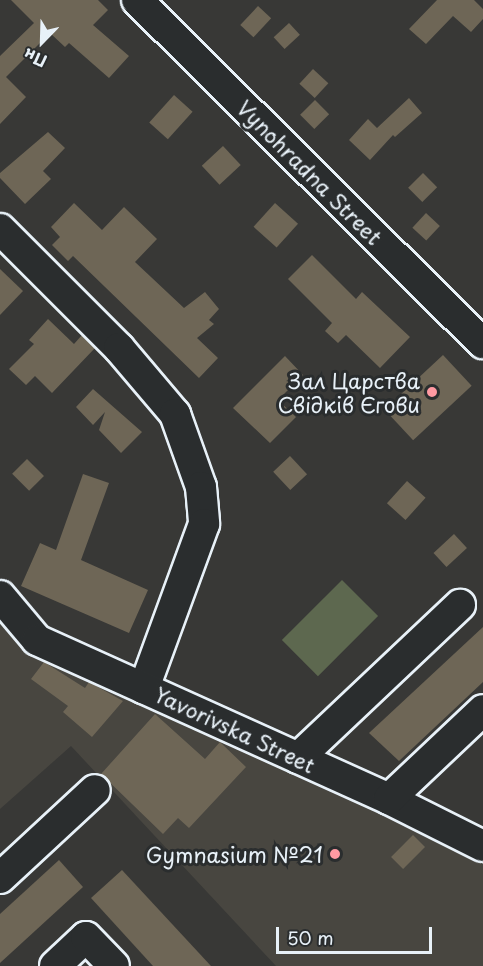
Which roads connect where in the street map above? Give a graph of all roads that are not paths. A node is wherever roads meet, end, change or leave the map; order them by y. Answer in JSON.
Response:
{"nodes":[{"id":1,"x":137,"y":0,"type":"edge"},
{"id":2,"x":0,"y":229,"type":"edge"},
{"id":3,"x":483,"y":343,"type":"edge"},
{"id":4,"x":0,"y":596,"type":"edge"},
{"id":5,"x":460,"y":605,"type":"dead end"},
{"id":6,"x":144,"y":688,"type":"junction"},
{"id":7,"x":483,"y":710,"type":"edge"},
{"id":8,"x":298,"y":758,"type":"junction"},
{"id":9,"x":94,"y":790,"type":"dead end"},
{"id":10,"x":389,"y":799,"type":"junction"},
{"id":11,"x":483,"y":846,"type":"edge"},
{"id":12,"x":0,"y":878,"type":"edge"},
{"id":13,"x":55,"y":966,"type":"edge"},
{"id":14,"x":114,"y":966,"type":"edge"}],
"edges":[{"from":1,"to":3,"type":"street","name":"Vynohradna Street"},
{"from":2,"to":6,"type":"street"},
{"from":4,"to":6,"type":"street","name":"Yavorivska Street"},
{"from":5,"to":8,"type":"street"},
{"from":6,"to":8,"type":"street","name":"Yavorivska Street"},
{"from":7,"to":10,"type":"street"},
{"from":8,"to":10,"type":"street","name":"Yavorivska Street"},
{"from":9,"to":12,"type":"street"},
{"from":10,"to":11,"type":"street","name":"Yavorivska Street"},
{"from":13,"to":14,"type":"street"}]}
